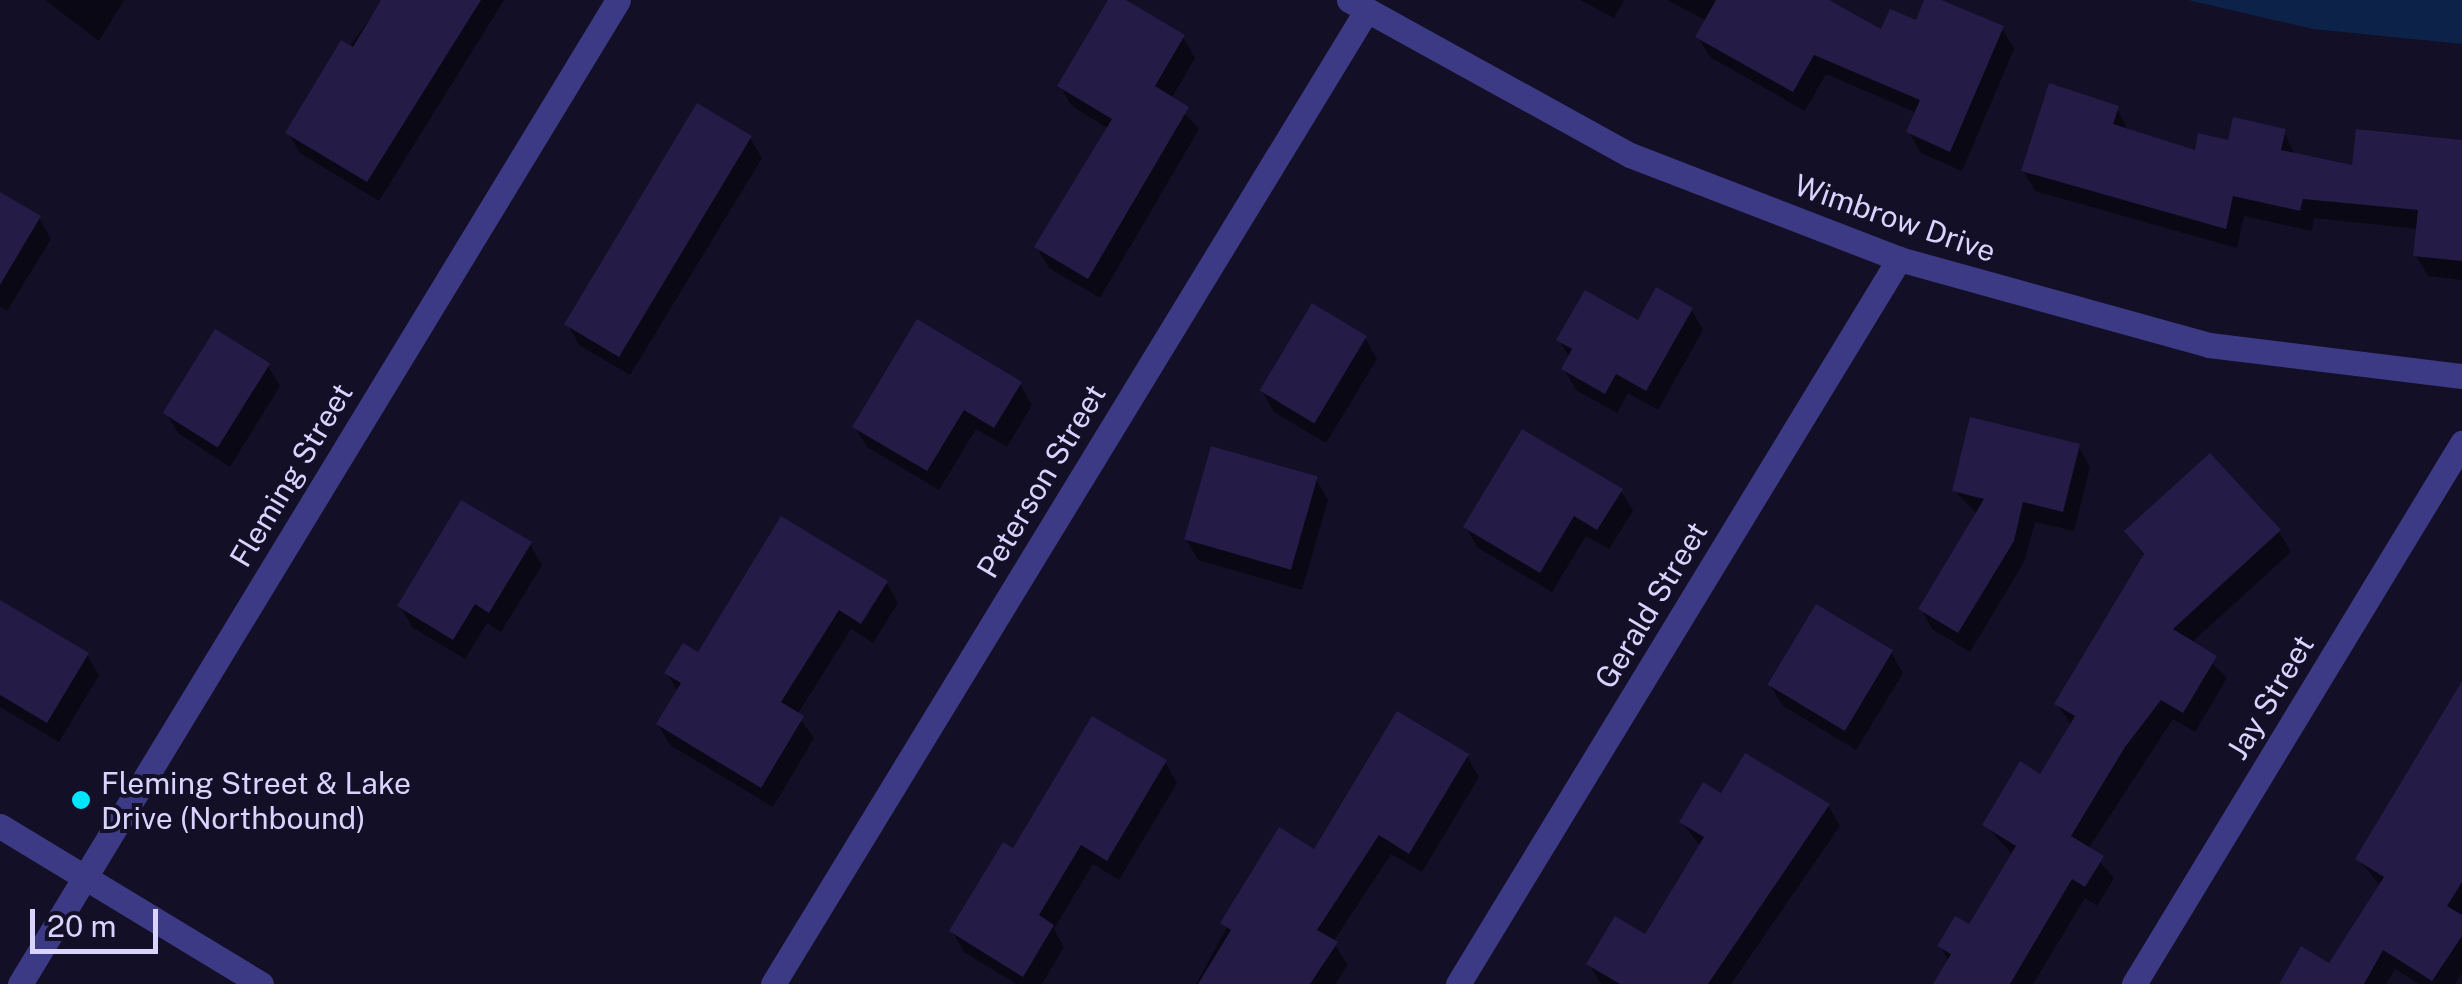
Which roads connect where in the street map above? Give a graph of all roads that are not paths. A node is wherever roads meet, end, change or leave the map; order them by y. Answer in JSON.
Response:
{"nodes":[{"id":1,"x":618,"y":0,"type":"edge"},
{"id":2,"x":1357,"y":6,"type":"edge"},
{"id":3,"x":1899,"y":260,"type":"junction"},
{"id":4,"x":2462,"y":376,"type":"edge"},
{"id":5,"x":2462,"y":443,"type":"edge"},
{"id":6,"x":0,"y":826,"type":"edge"},
{"id":7,"x":85,"y":877,"type":"junction"},
{"id":8,"x":20,"y":984,"type":"edge"},
{"id":9,"x":261,"y":984,"type":"edge"},
{"id":10,"x":773,"y":984,"type":"edge"},
{"id":11,"x":1458,"y":984,"type":"edge"},
{"id":12,"x":2134,"y":984,"type":"edge"}],
"edges":[{"from":1,"to":7,"type":"street","name":"Fleming Street"},
{"from":2,"to":3,"type":"street","name":"Wimbrow Drive"},
{"from":2,"to":10,"type":"street","name":"Peterson Street"},
{"from":3,"to":4,"type":"street","name":"Wimbrow Drive"},
{"from":3,"to":11,"type":"street","name":"Gerald Street"},
{"from":5,"to":12,"type":"street","name":"Jay Street"},
{"from":6,"to":7,"type":"street"},
{"from":7,"to":8,"type":"street","name":"Fleming Street"},
{"from":7,"to":9,"type":"street"}]}
